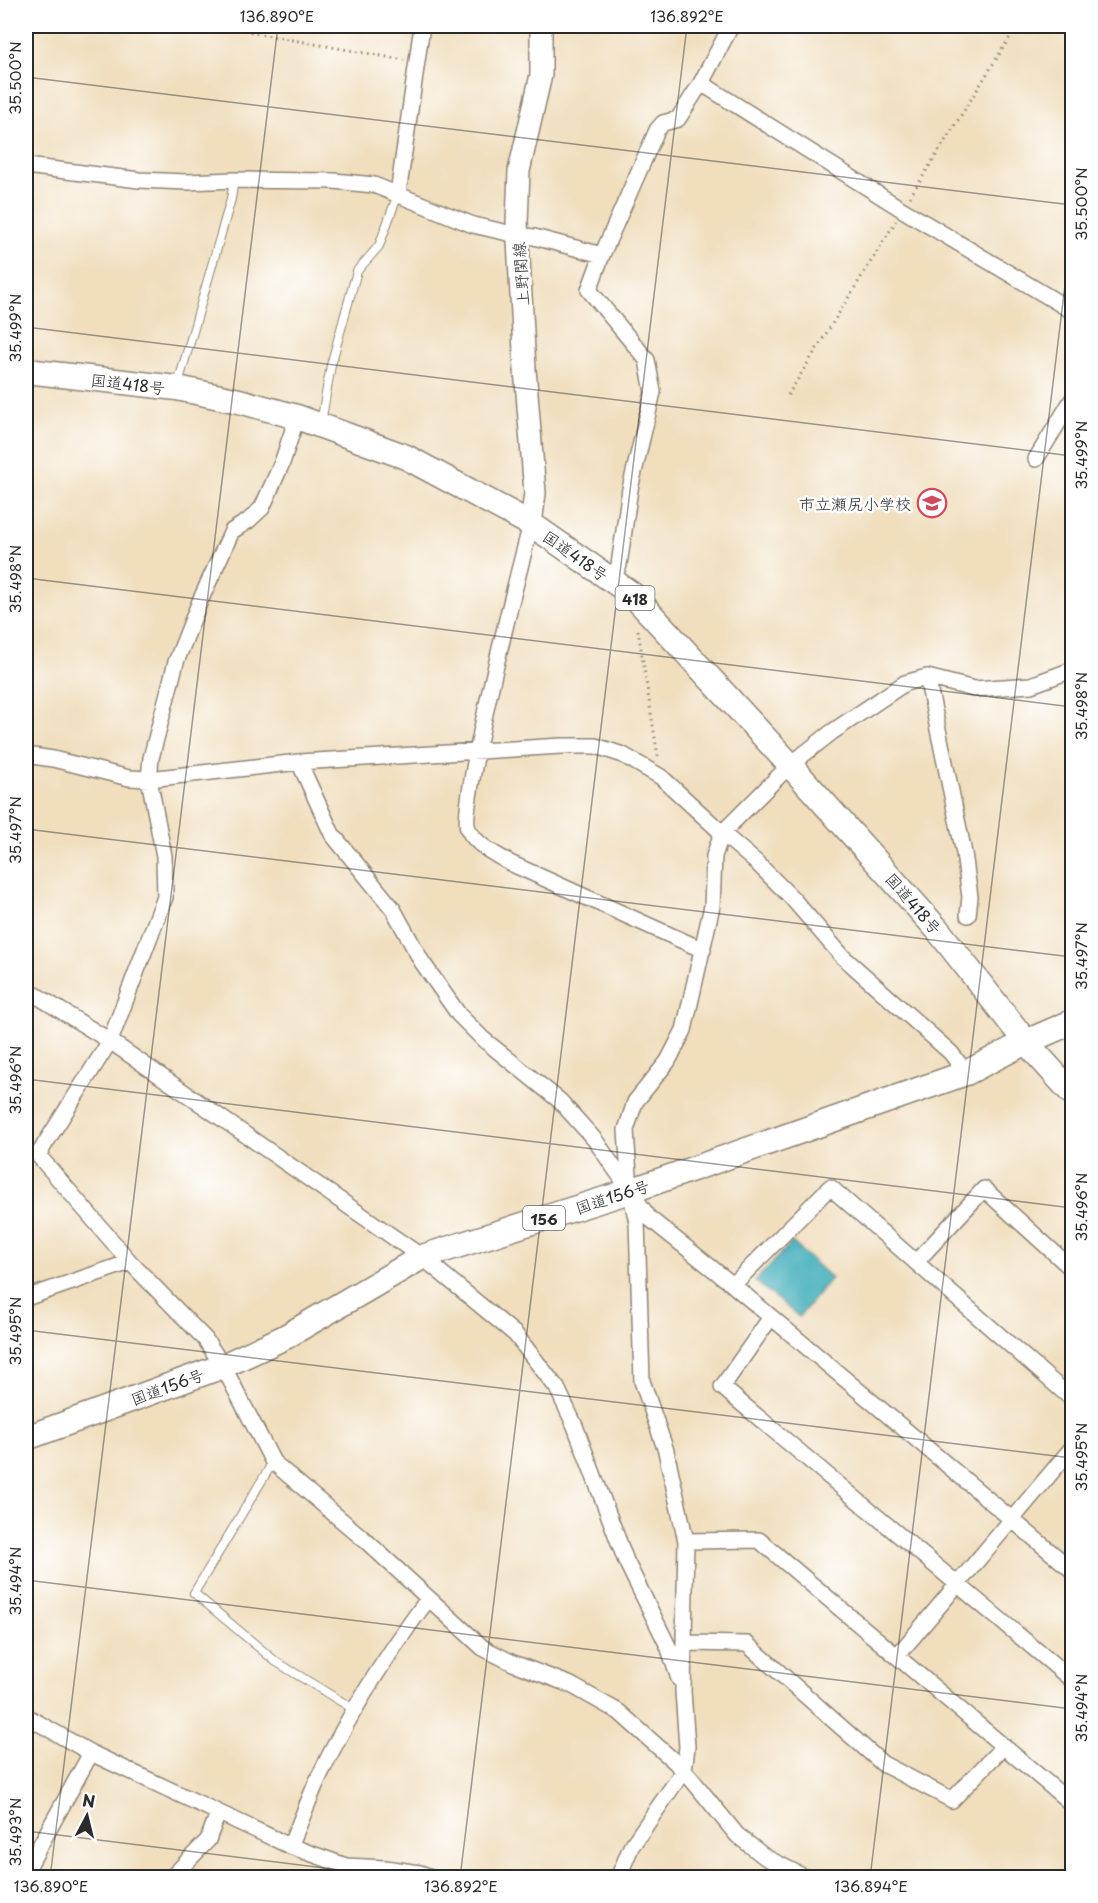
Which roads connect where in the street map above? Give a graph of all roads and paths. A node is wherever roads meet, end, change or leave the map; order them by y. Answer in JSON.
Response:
{"nodes":[{"id":1,"x":233,"y":26,"type":"edge"},
{"id":2,"x":422,"y":26,"type":"edge"},
{"id":3,"x":541,"y":26,"type":"edge"},
{"id":4,"x":731,"y":26,"type":"edge"},
{"id":5,"x":1017,"y":26,"type":"edge"},
{"id":6,"x":417,"y":62,"type":"junction"},
{"id":7,"x":701,"y":83,"type":"junction"},
{"id":8,"x":26,"y":166,"type":"edge"},
{"id":9,"x":234,"y":180,"type":"junction"},
{"id":10,"x":398,"y":194,"type":"junction"},
{"id":11,"x":903,"y":210,"type":"junction"},
{"id":12,"x":517,"y":235,"type":"junction"},
{"id":13,"x":602,"y":255,"type":"junction"},
{"id":14,"x":1072,"y":311,"type":"edge"},
{"id":15,"x":26,"y":371,"type":"edge"},
{"id":16,"x":177,"y":388,"type":"junction"},
{"id":17,"x":788,"y":395,"type":"dead end"},
{"id":18,"x":1072,"y":400,"type":"edge"},
{"id":19,"x":297,"y":417,"type":"junction"},
{"id":20,"x":321,"y":425,"type":"junction"},
{"id":21,"x":1036,"y":459,"type":"dead end"},
{"id":22,"x":531,"y":524,"type":"junction"},
{"id":23,"x":613,"y":581,"type":"junction"},
{"id":24,"x":638,"y":629,"type":"dead end"},
{"id":25,"x":1072,"y":670,"type":"edge"},
{"id":26,"x":927,"y":677,"type":"junction"},
{"id":27,"x":478,"y":751,"type":"junction"},
{"id":28,"x":26,"y":755,"type":"edge"},
{"id":29,"x":298,"y":762,"type":"junction"},
{"id":30,"x":790,"y":765,"type":"junction"},
{"id":31,"x":661,"y":777,"type":"junction"},
{"id":32,"x":149,"y":779,"type":"junction"},
{"id":33,"x":722,"y":833,"type":"junction"},
{"id":34,"x":968,"y":915,"type":"dead end"},
{"id":35,"x":703,"y":950,"type":"junction"},
{"id":36,"x":26,"y":989,"type":"edge"},
{"id":37,"x":1072,"y":1022,"type":"edge"},
{"id":38,"x":110,"y":1041,"type":"junction"},
{"id":39,"x":1026,"y":1042,"type":"junction"},
{"id":40,"x":966,"y":1073,"type":"junction"},
{"id":41,"x":1072,"y":1093,"type":"edge"},
{"id":42,"x":32,"y":1151,"type":"edge"},
{"id":43,"x":630,"y":1191,"type":"junction"},
{"id":44,"x":422,"y":1257,"type":"junction"},
{"id":45,"x":1069,"y":1260,"type":"edge"},
{"id":46,"x":130,"y":1262,"type":"junction"},
{"id":47,"x":916,"y":1262,"type":"junction"},
{"id":48,"x":733,"y":1285,"type":"junction"},
{"id":49,"x":26,"y":1298,"type":"edge"},
{"id":50,"x":771,"y":1317,"type":"junction"},
{"id":51,"x":223,"y":1366,"type":"junction"},
{"id":52,"x":1072,"y":1399,"type":"edge"},
{"id":53,"x":26,"y":1438,"type":"edge"},
{"id":54,"x":1072,"y":1448,"type":"edge"},
{"id":55,"x":273,"y":1462,"type":"junction"},
{"id":56,"x":1012,"y":1520,"type":"junction"},
{"id":57,"x":687,"y":1540,"type":"junction"},
{"id":58,"x":1072,"y":1570,"type":"edge"},
{"id":59,"x":958,"y":1585,"type":"junction"},
{"id":60,"x":428,"y":1599,"type":"junction"},
{"id":61,"x":684,"y":1643,"type":"junction"},
{"id":62,"x":897,"y":1656,"type":"junction"},
{"id":63,"x":1072,"y":1680,"type":"edge"},
{"id":64,"x":683,"y":1691,"type":"junction"},
{"id":65,"x":355,"y":1710,"type":"junction"},
{"id":66,"x":26,"y":1716,"type":"edge"},
{"id":67,"x":1004,"y":1746,"type":"junction"},
{"id":68,"x":91,"y":1753,"type":"junction"},
{"id":69,"x":684,"y":1770,"type":"junction"},
{"id":70,"x":1072,"y":1804,"type":"edge"},
{"id":71,"x":218,"y":1813,"type":"junction"},
{"id":72,"x":290,"y":1846,"type":"junction"},
{"id":73,"x":26,"y":1871,"type":"edge"},
{"id":74,"x":171,"y":1878,"type":"edge"},
{"id":75,"x":433,"y":1878,"type":"edge"},
{"id":76,"x":618,"y":1878,"type":"edge"},
{"id":77,"x":806,"y":1878,"type":"edge"}],
"edges":[{"from":1,"to":6,"type":"path"},
{"from":2,"to":6,"type":"street"},
{"from":3,"to":12,"type":"main road","name":"上野関線"},
{"from":4,"to":7,"type":"street"},
{"from":5,"to":11,"type":"path"},
{"from":6,"to":10,"type":"street"},
{"from":7,"to":11,"type":"street"},
{"from":7,"to":13,"type":"street"},
{"from":8,"to":9,"type":"street"},
{"from":9,"to":10,"type":"street"},
{"from":9,"to":16,"type":"lane"},
{"from":10,"to":12,"type":"street"},
{"from":10,"to":20,"type":"lane"},
{"from":11,"to":14,"type":"street"},
{"from":11,"to":17,"type":"path"},
{"from":12,"to":13,"type":"street"},
{"from":12,"to":22,"type":"main road","name":"上野関線"},
{"from":13,"to":23,"type":"street"},
{"from":15,"to":16,"type":"highway","name":"国道418号","number":"418"},
{"from":16,"to":19,"type":"highway","name":"国道418号","number":"418"},
{"from":18,"to":21,"type":"street"},
{"from":19,"to":20,"type":"highway","name":"国道418号","number":"418"},
{"from":19,"to":32,"type":"street"},
{"from":20,"to":22,"type":"highway","name":"国道418号","number":"418"},
{"from":22,"to":23,"type":"highway","name":"国道418号","number":"418"},
{"from":22,"to":27,"type":"street"},
{"from":23,"to":30,"type":"highway","name":"国道418号","number":"418"},
{"from":24,"to":31,"type":"path"},
{"from":25,"to":26,"type":"street"},
{"from":26,"to":30,"type":"street"},
{"from":26,"to":34,"type":"street"},
{"from":27,"to":29,"type":"street"},
{"from":27,"to":31,"type":"street"},
{"from":27,"to":35,"type":"street"},
{"from":28,"to":32,"type":"street"},
{"from":29,"to":32,"type":"street"},
{"from":29,"to":43,"type":"street"},
{"from":30,"to":33,"type":"street"},
{"from":30,"to":39,"type":"highway","name":"国道418号","number":"418"},
{"from":31,"to":33,"type":"street"},
{"from":32,"to":38,"type":"street"},
{"from":33,"to":35,"type":"street"},
{"from":33,"to":40,"type":"street"},
{"from":35,"to":43,"type":"street"},
{"from":36,"to":38,"type":"street"},
{"from":37,"to":39,"type":"highway","name":"国道156号","number":"156"},
{"from":38,"to":42,"type":"street"},
{"from":38,"to":44,"type":"street"},
{"from":39,"to":40,"type":"highway","name":"国道156号","number":"156"},
{"from":39,"to":41,"type":"highway","name":"国道418号","number":"418"},
{"from":40,"to":43,"type":"highway","name":"国道156号","number":"156"},
{"from":42,"to":46,"type":"street"},
{"from":43,"to":44,"type":"highway","name":"国道156号","number":"156"},
{"from":43,"to":48,"type":"street"},
{"from":43,"to":57,"type":"street"},
{"from":44,"to":51,"type":"highway","name":"国道156号","number":"156"},
{"from":44,"to":64,"type":"street"},
{"from":45,"to":47,"type":"street"},
{"from":46,"to":49,"type":"street"},
{"from":46,"to":51,"type":"street"},
{"from":47,"to":48,"type":"street"},
{"from":47,"to":52,"type":"street"},
{"from":48,"to":50,"type":"street"},
{"from":50,"to":56,"type":"street"},
{"from":50,"to":59,"type":"street"},
{"from":51,"to":53,"type":"highway","name":"国道156号","number":"156"},
{"from":51,"to":55,"type":"street"},
{"from":54,"to":56,"type":"street"},
{"from":55,"to":60,"type":"street"},
{"from":55,"to":65,"type":"lane"},
{"from":56,"to":58,"type":"street"},
{"from":56,"to":59,"type":"street"},
{"from":57,"to":61,"type":"street"},
{"from":57,"to":62,"type":"street"},
{"from":59,"to":62,"type":"street"},
{"from":59,"to":63,"type":"street"},
{"from":60,"to":65,"type":"street"},
{"from":60,"to":69,"type":"street"},
{"from":61,"to":64,"type":"street"},
{"from":61,"to":67,"type":"street"},
{"from":62,"to":67,"type":"street"},
{"from":64,"to":69,"type":"street"},
{"from":65,"to":72,"type":"street"},
{"from":66,"to":68,"type":"street"},
{"from":67,"to":70,"type":"street"},
{"from":68,"to":71,"type":"street"},
{"from":68,"to":73,"type":"street"},
{"from":69,"to":76,"type":"street"},
{"from":69,"to":77,"type":"street"},
{"from":71,"to":72,"type":"street"},
{"from":71,"to":74,"type":"street"},
{"from":72,"to":75,"type":"street"}]}
